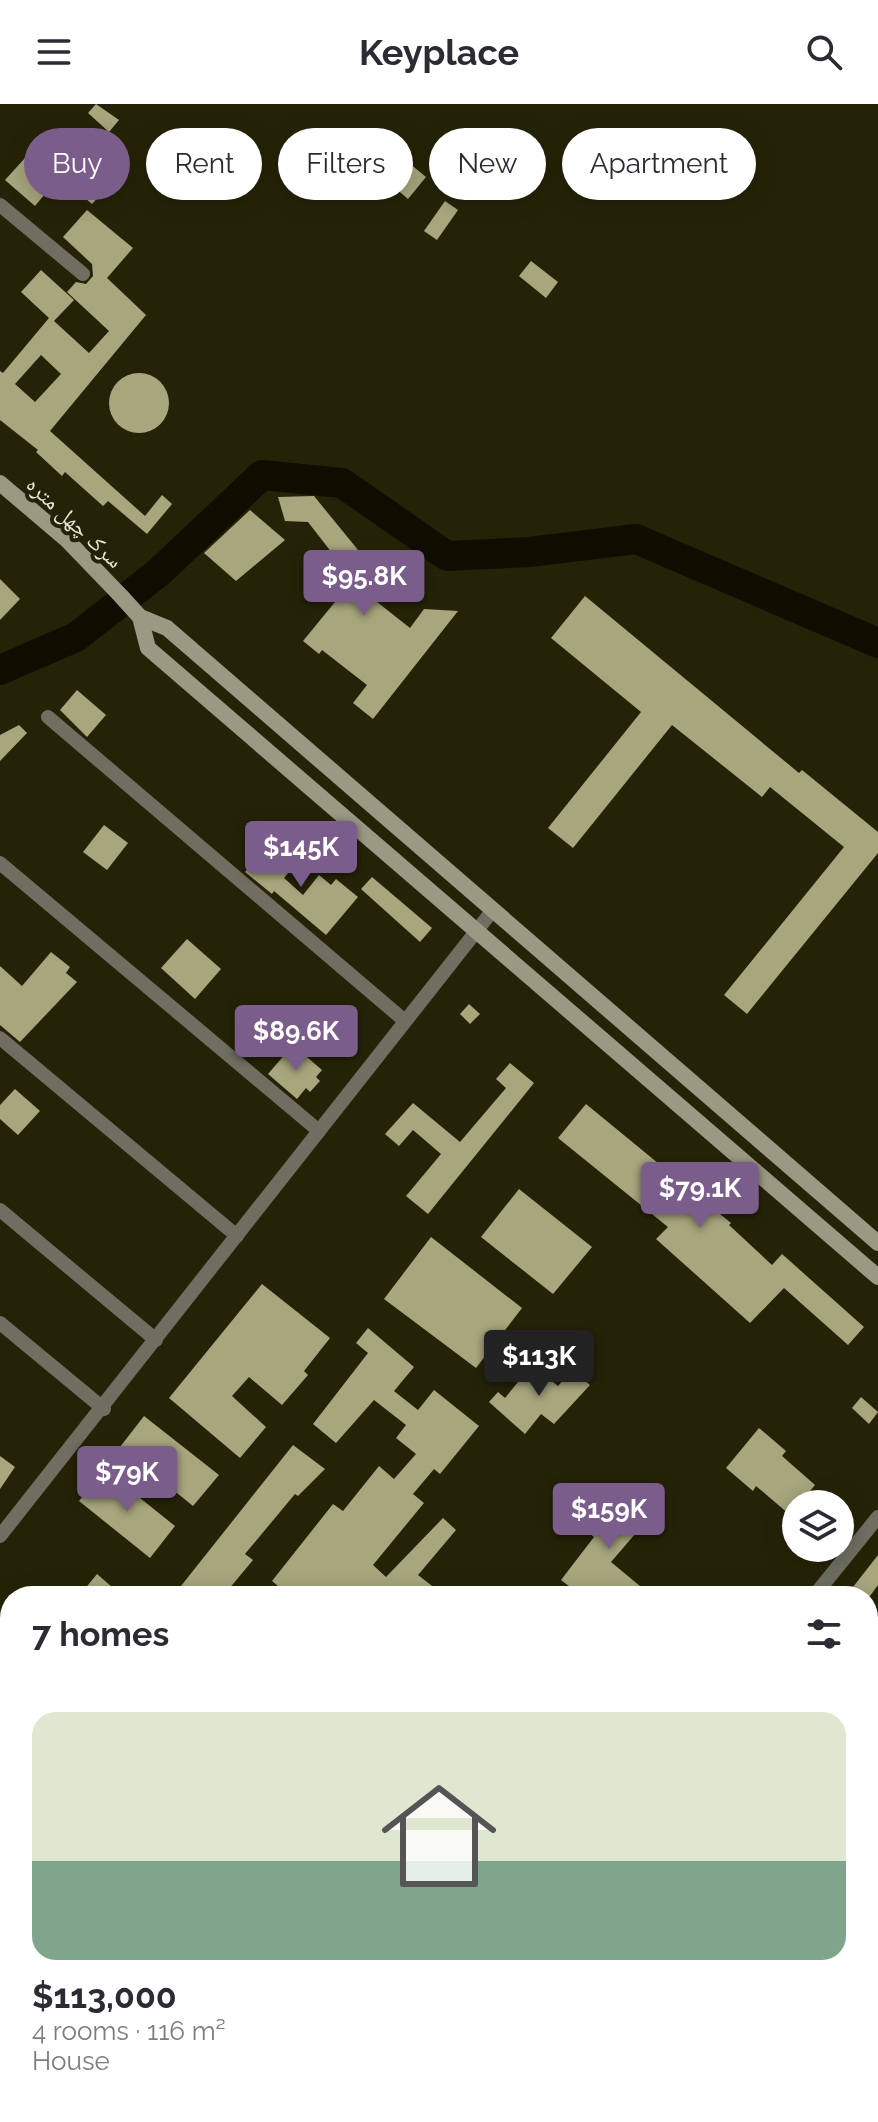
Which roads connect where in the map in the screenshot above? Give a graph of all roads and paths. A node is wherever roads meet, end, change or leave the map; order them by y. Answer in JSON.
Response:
{"nodes":[{"id":1,"x":0,"y":205,"type":"edge"},
{"id":2,"x":83,"y":274,"type":"dead end"},
{"id":3,"x":0,"y":483,"type":"edge"},
{"id":4,"x":140,"y":617,"type":"junction"},
{"id":5,"x":48,"y":717,"type":"dead end"},
{"id":6,"x":0,"y":863,"type":"edge"},
{"id":7,"x":493,"y":910,"type":"junction"},
{"id":8,"x":475,"y":932,"type":"junction"},
{"id":9,"x":405,"y":1021,"type":"junction"},
{"id":10,"x":0,"y":1038,"type":"edge"},
{"id":11,"x":319,"y":1131,"type":"junction"},
{"id":12,"x":0,"y":1210,"type":"edge"},
{"id":13,"x":237,"y":1236,"type":"junction"},
{"id":14,"x":878,"y":1243,"type":"edge"},
{"id":15,"x":878,"y":1277,"type":"edge"},
{"id":16,"x":0,"y":1323,"type":"edge"},
{"id":17,"x":156,"y":1340,"type":"junction"},
{"id":18,"x":104,"y":1409,"type":"junction"},
{"id":19,"x":876,"y":1525,"type":"edge"},
{"id":20,"x":0,"y":1536,"type":"edge"},
{"id":21,"x":823,"y":1586,"type":"edge"}],
"edges":[{"from":1,"to":2,"type":"street"},
{"from":3,"to":4,"type":"street","name":"سرک چهل متره"},
{"from":4,"to":7,"type":"street"},
{"from":4,"to":8,"type":"street"},
{"from":5,"to":9,"type":"street"},
{"from":6,"to":11,"type":"street"},
{"from":7,"to":8,"type":"street"},
{"from":7,"to":14,"type":"street"},
{"from":8,"to":9,"type":"street"},
{"from":8,"to":15,"type":"street"},
{"from":9,"to":11,"type":"street"},
{"from":10,"to":13,"type":"street"},
{"from":11,"to":13,"type":"street"},
{"from":12,"to":17,"type":"street"},
{"from":13,"to":17,"type":"street"},
{"from":16,"to":18,"type":"street"},
{"from":17,"to":18,"type":"street"},
{"from":18,"to":20,"type":"street"},
{"from":19,"to":21,"type":"street"}]}
